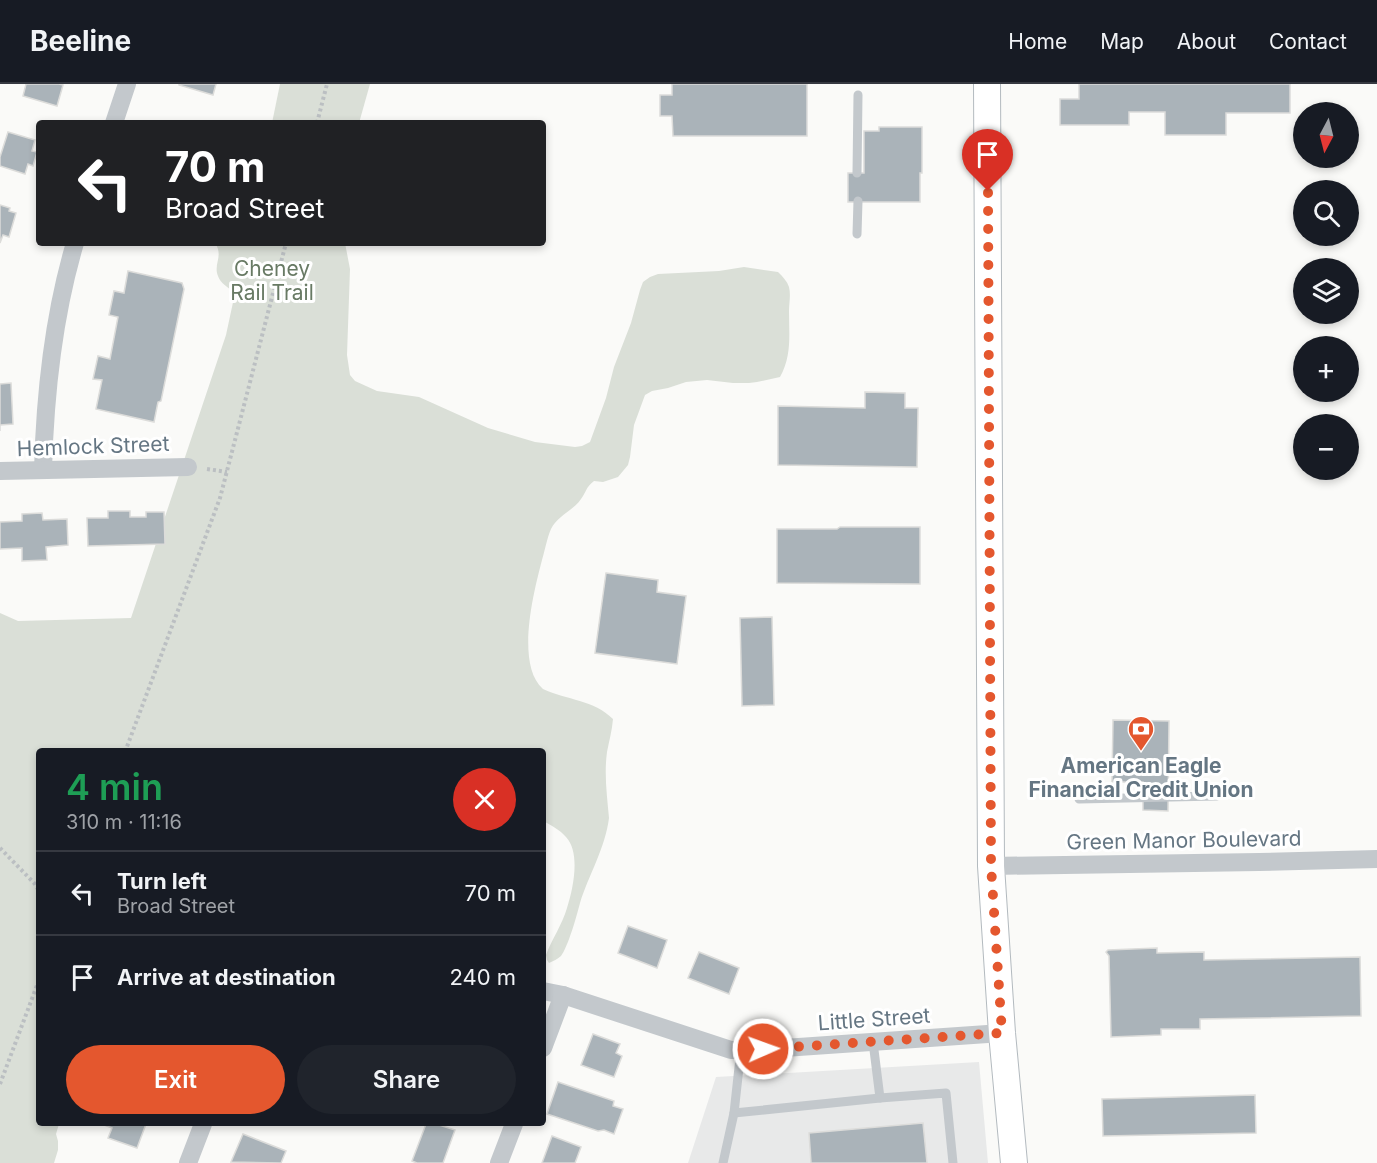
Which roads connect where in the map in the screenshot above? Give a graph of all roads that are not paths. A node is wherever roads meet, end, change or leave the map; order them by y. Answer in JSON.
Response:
{"nodes":[{"id":1,"x":127,"y":84,"type":"edge"},
{"id":2,"x":987,"y":84,"type":"edge"},
{"id":3,"x":858,"y":95,"type":"dead end"},
{"id":4,"x":115,"y":120,"type":"edge"},
{"id":5,"x":857,"y":173,"type":"dead end"},
{"id":6,"x":858,"y":201,"type":"dead end"},
{"id":7,"x":857,"y":234,"type":"dead end"},
{"id":8,"x":74,"y":246,"type":"edge"},
{"id":9,"x":188,"y":467,"type":"dead end"},
{"id":10,"x":43,"y":470,"type":"junction"},
{"id":11,"x":0,"y":471,"type":"edge"},
{"id":12,"x":1217,"y":796,"type":"dead end"},
{"id":13,"x":1079,"y":799,"type":"dead end"},
{"id":14,"x":1377,"y":859,"type":"edge"},
{"id":15,"x":991,"y":866,"type":"junction"},
{"id":16,"x":546,"y":992,"type":"edge"},
{"id":17,"x":564,"y":995,"type":"junction"},
{"id":18,"x":1002,"y":1033,"type":"junction"},
{"id":19,"x":546,"y":1040,"type":"edge"},
{"id":20,"x":873,"y":1042,"type":"junction"},
{"id":21,"x":741,"y":1050,"type":"junction"},
{"id":22,"x":880,"y":1098,"type":"junction"},
{"id":23,"x":734,"y":1113,"type":"junction"},
{"id":24,"x":202,"y":1126,"type":"edge"},
{"id":25,"x":513,"y":1126,"type":"edge"},
{"id":26,"x":188,"y":1163,"type":"edge"},
{"id":27,"x":498,"y":1163,"type":"edge"},
{"id":28,"x":723,"y":1163,"type":"edge"},
{"id":29,"x":953,"y":1163,"type":"edge"},
{"id":30,"x":1014,"y":1163,"type":"edge"}],
"edges":[{"from":1,"to":4,"type":"street"},
{"from":2,"to":15,"type":"main road"},
{"from":3,"to":5,"type":"lane"},
{"from":6,"to":7,"type":"lane"},
{"from":8,"to":10,"type":"street"},
{"from":9,"to":10,"type":"street","name":"Hemlock Street"},
{"from":10,"to":11,"type":"street","name":"Hemlock Street"},
{"from":12,"to":13,"type":"lane"},
{"from":14,"to":15,"type":"street","name":"Green Manor Boulevard"},
{"from":15,"to":18,"type":"main road"},
{"from":16,"to":17,"type":"street","name":"Little Street"},
{"from":17,"to":19,"type":"street"},
{"from":17,"to":21,"type":"street","name":"Little Street"},
{"from":18,"to":20,"type":"street","name":"Little Street"},
{"from":18,"to":30,"type":"main road"},
{"from":20,"to":21,"type":"street","name":"Little Street"},
{"from":20,"to":22,"type":"lane"},
{"from":21,"to":23,"type":"lane"},
{"from":22,"to":23,"type":"lane"},
{"from":22,"to":29,"type":"lane"},
{"from":23,"to":28,"type":"lane"},
{"from":24,"to":26,"type":"street"},
{"from":25,"to":27,"type":"street"}]}
